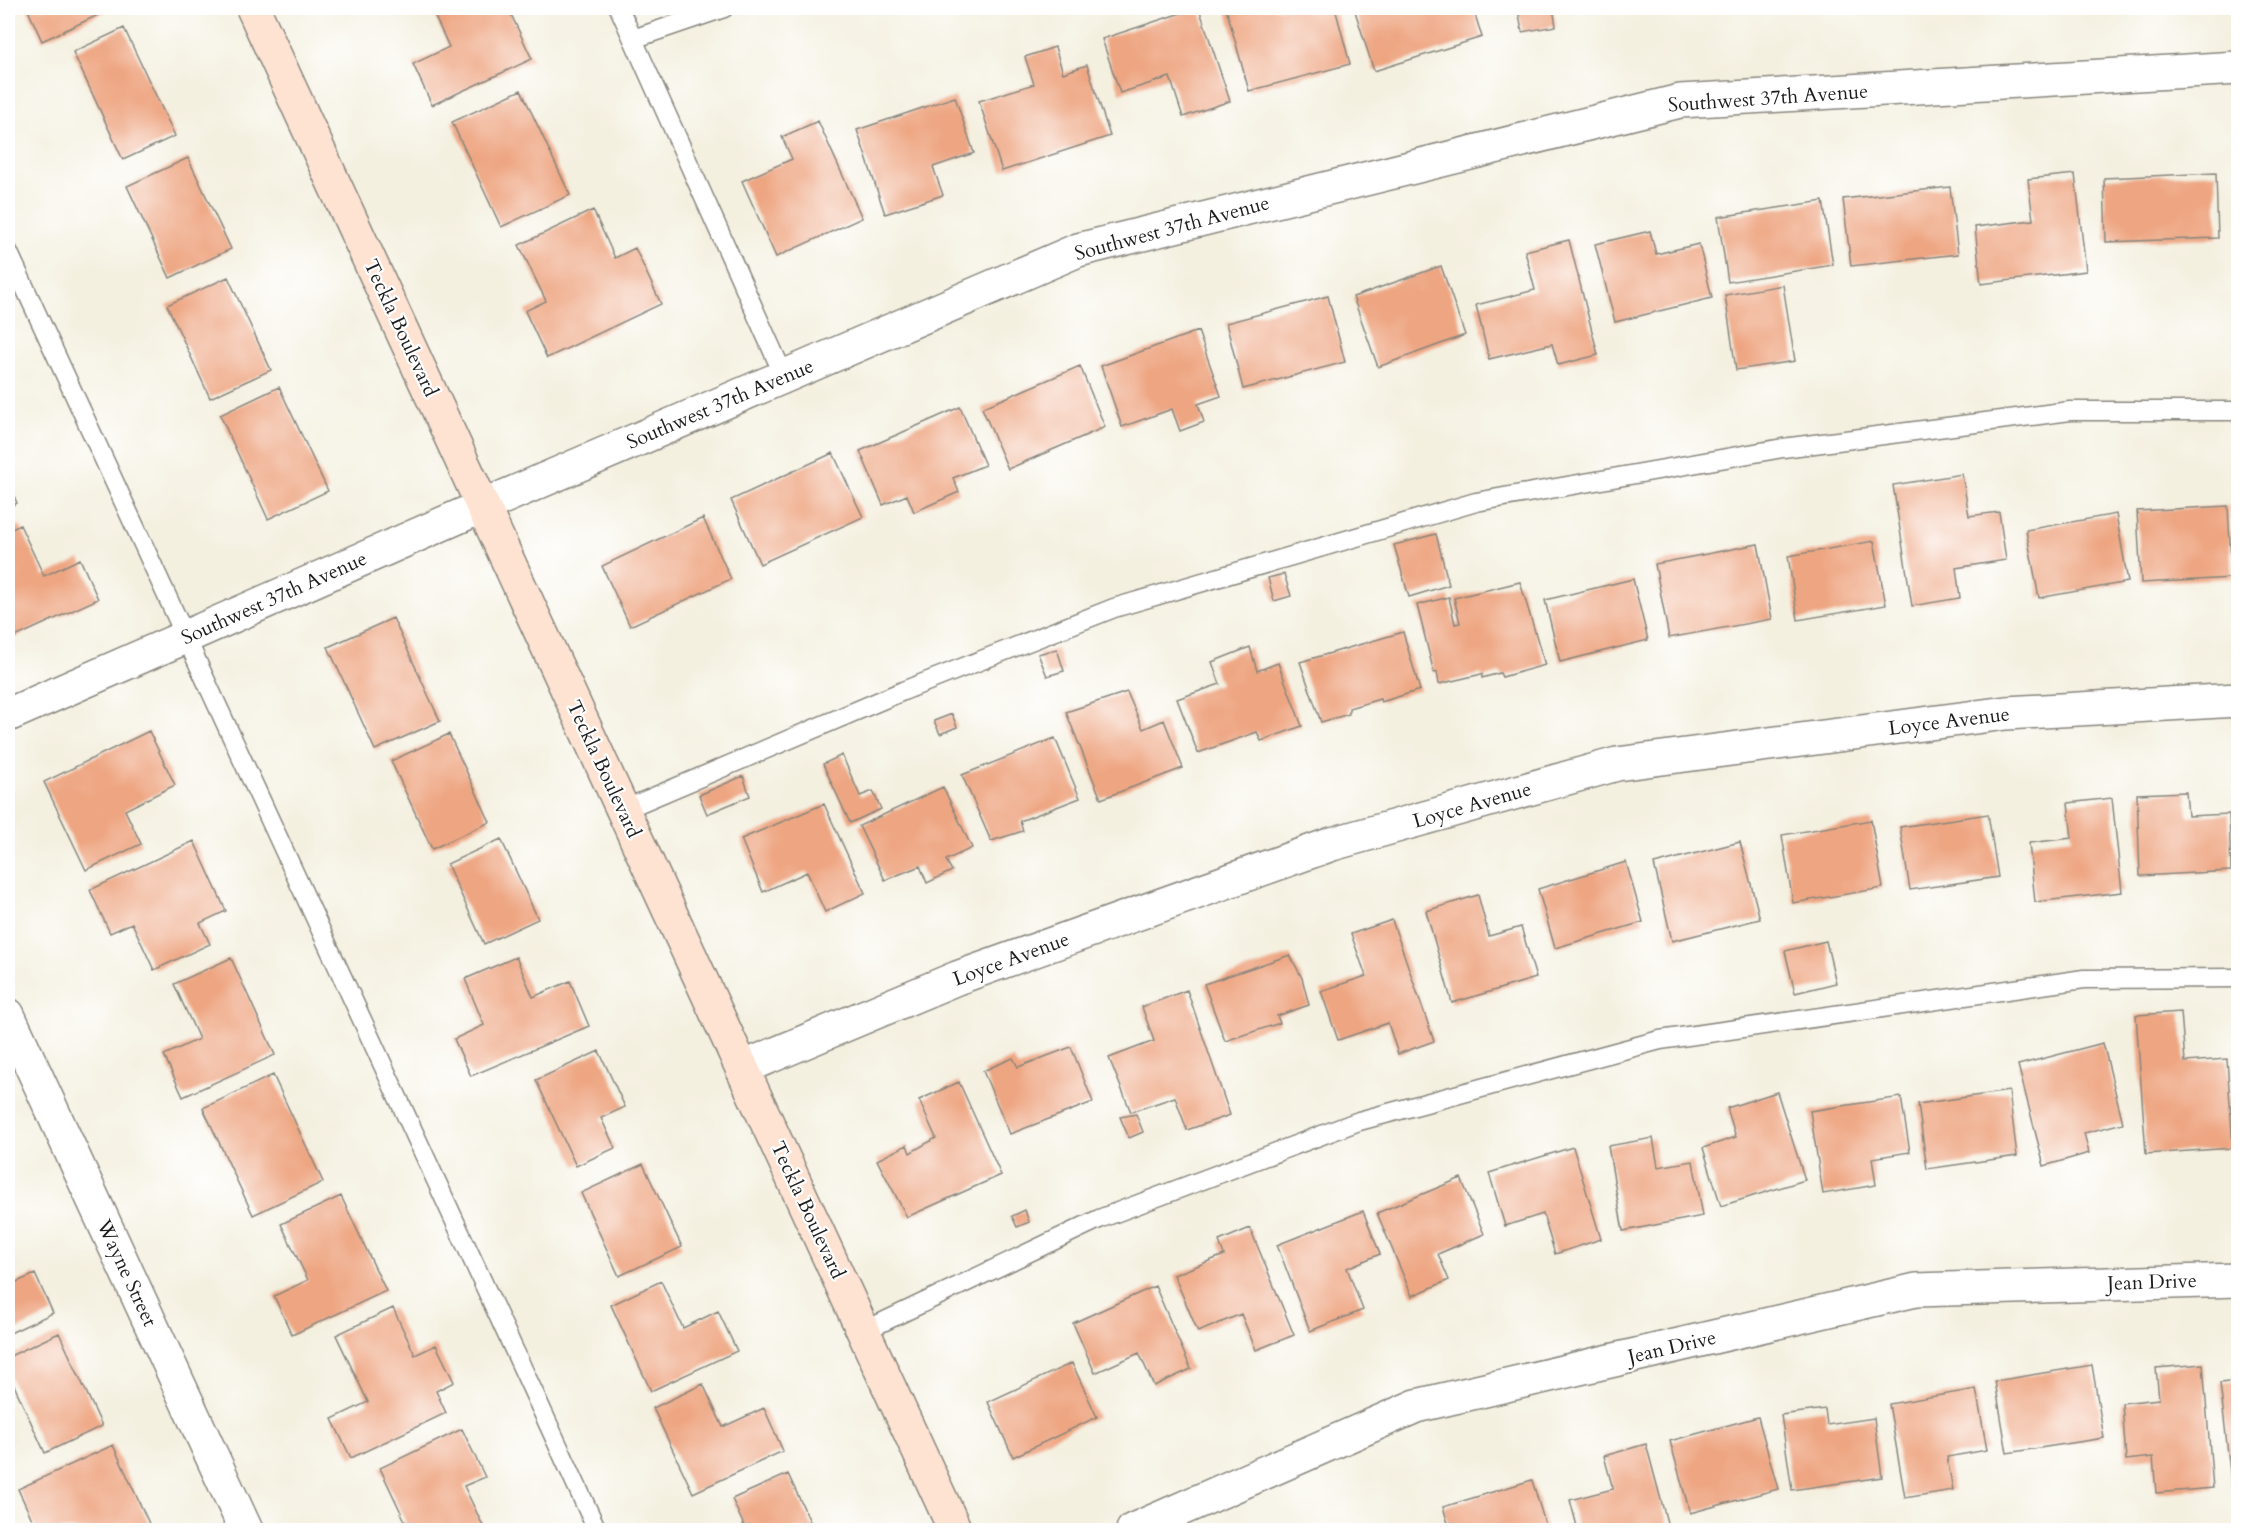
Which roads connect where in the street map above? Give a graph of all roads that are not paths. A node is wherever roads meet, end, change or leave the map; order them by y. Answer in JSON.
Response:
{"nodes":[{"id":1,"x":254,"y":8,"type":"edge"},
{"id":2,"x":619,"y":8,"type":"edge"},
{"id":3,"x":724,"y":8,"type":"edge"},
{"id":4,"x":633,"y":39,"type":"junction"},
{"id":5,"x":2238,"y":68,"type":"edge"},
{"id":6,"x":8,"y":251,"type":"edge"},
{"id":7,"x":784,"y":376,"type":"junction"},
{"id":8,"x":2238,"y":411,"type":"edge"},
{"id":9,"x":483,"y":506,"type":"junction"},
{"id":10,"x":185,"y":637,"type":"junction"},
{"id":11,"x":2238,"y":700,"type":"edge"},
{"id":12,"x":8,"y":715,"type":"edge"},
{"id":13,"x":623,"y":810,"type":"junction"},
{"id":14,"x":2238,"y":978,"type":"edge"},
{"id":15,"x":8,"y":1015,"type":"edge"},
{"id":16,"x":742,"y":1068,"type":"junction"},
{"id":17,"x":2238,"y":1280,"type":"edge"},
{"id":18,"x":864,"y":1331,"type":"junction"},
{"id":19,"x":246,"y":1530,"type":"edge"},
{"id":20,"x":597,"y":1530,"type":"edge"},
{"id":21,"x":956,"y":1530,"type":"edge"},
{"id":22,"x":1133,"y":1530,"type":"edge"}],
"edges":[{"from":1,"to":9,"type":"main road","name":"Teckla Boulevard"},
{"from":2,"to":4,"type":"lane"},
{"from":3,"to":4,"type":"lane"},
{"from":4,"to":7,"type":"lane"},
{"from":5,"to":7,"type":"street","name":"Southwest 37th Avenue"},
{"from":6,"to":10,"type":"lane"},
{"from":7,"to":9,"type":"street","name":"Southwest 37th Avenue"},
{"from":8,"to":13,"type":"lane"},
{"from":9,"to":10,"type":"street","name":"Southwest 37th Avenue"},
{"from":9,"to":13,"type":"main road","name":"Teckla Boulevard"},
{"from":10,"to":12,"type":"street","name":"Southwest 37th Avenue"},
{"from":10,"to":20,"type":"lane"},
{"from":11,"to":16,"type":"street","name":"Loyce Avenue"},
{"from":13,"to":16,"type":"main road","name":"Teckla Boulevard"},
{"from":14,"to":18,"type":"lane"},
{"from":15,"to":19,"type":"street","name":"Wayne Street"},
{"from":16,"to":18,"type":"main road","name":"Teckla Boulevard"},
{"from":17,"to":22,"type":"street","name":"Jean Drive"},
{"from":18,"to":21,"type":"main road","name":"Teckla Boulevard"}]}
